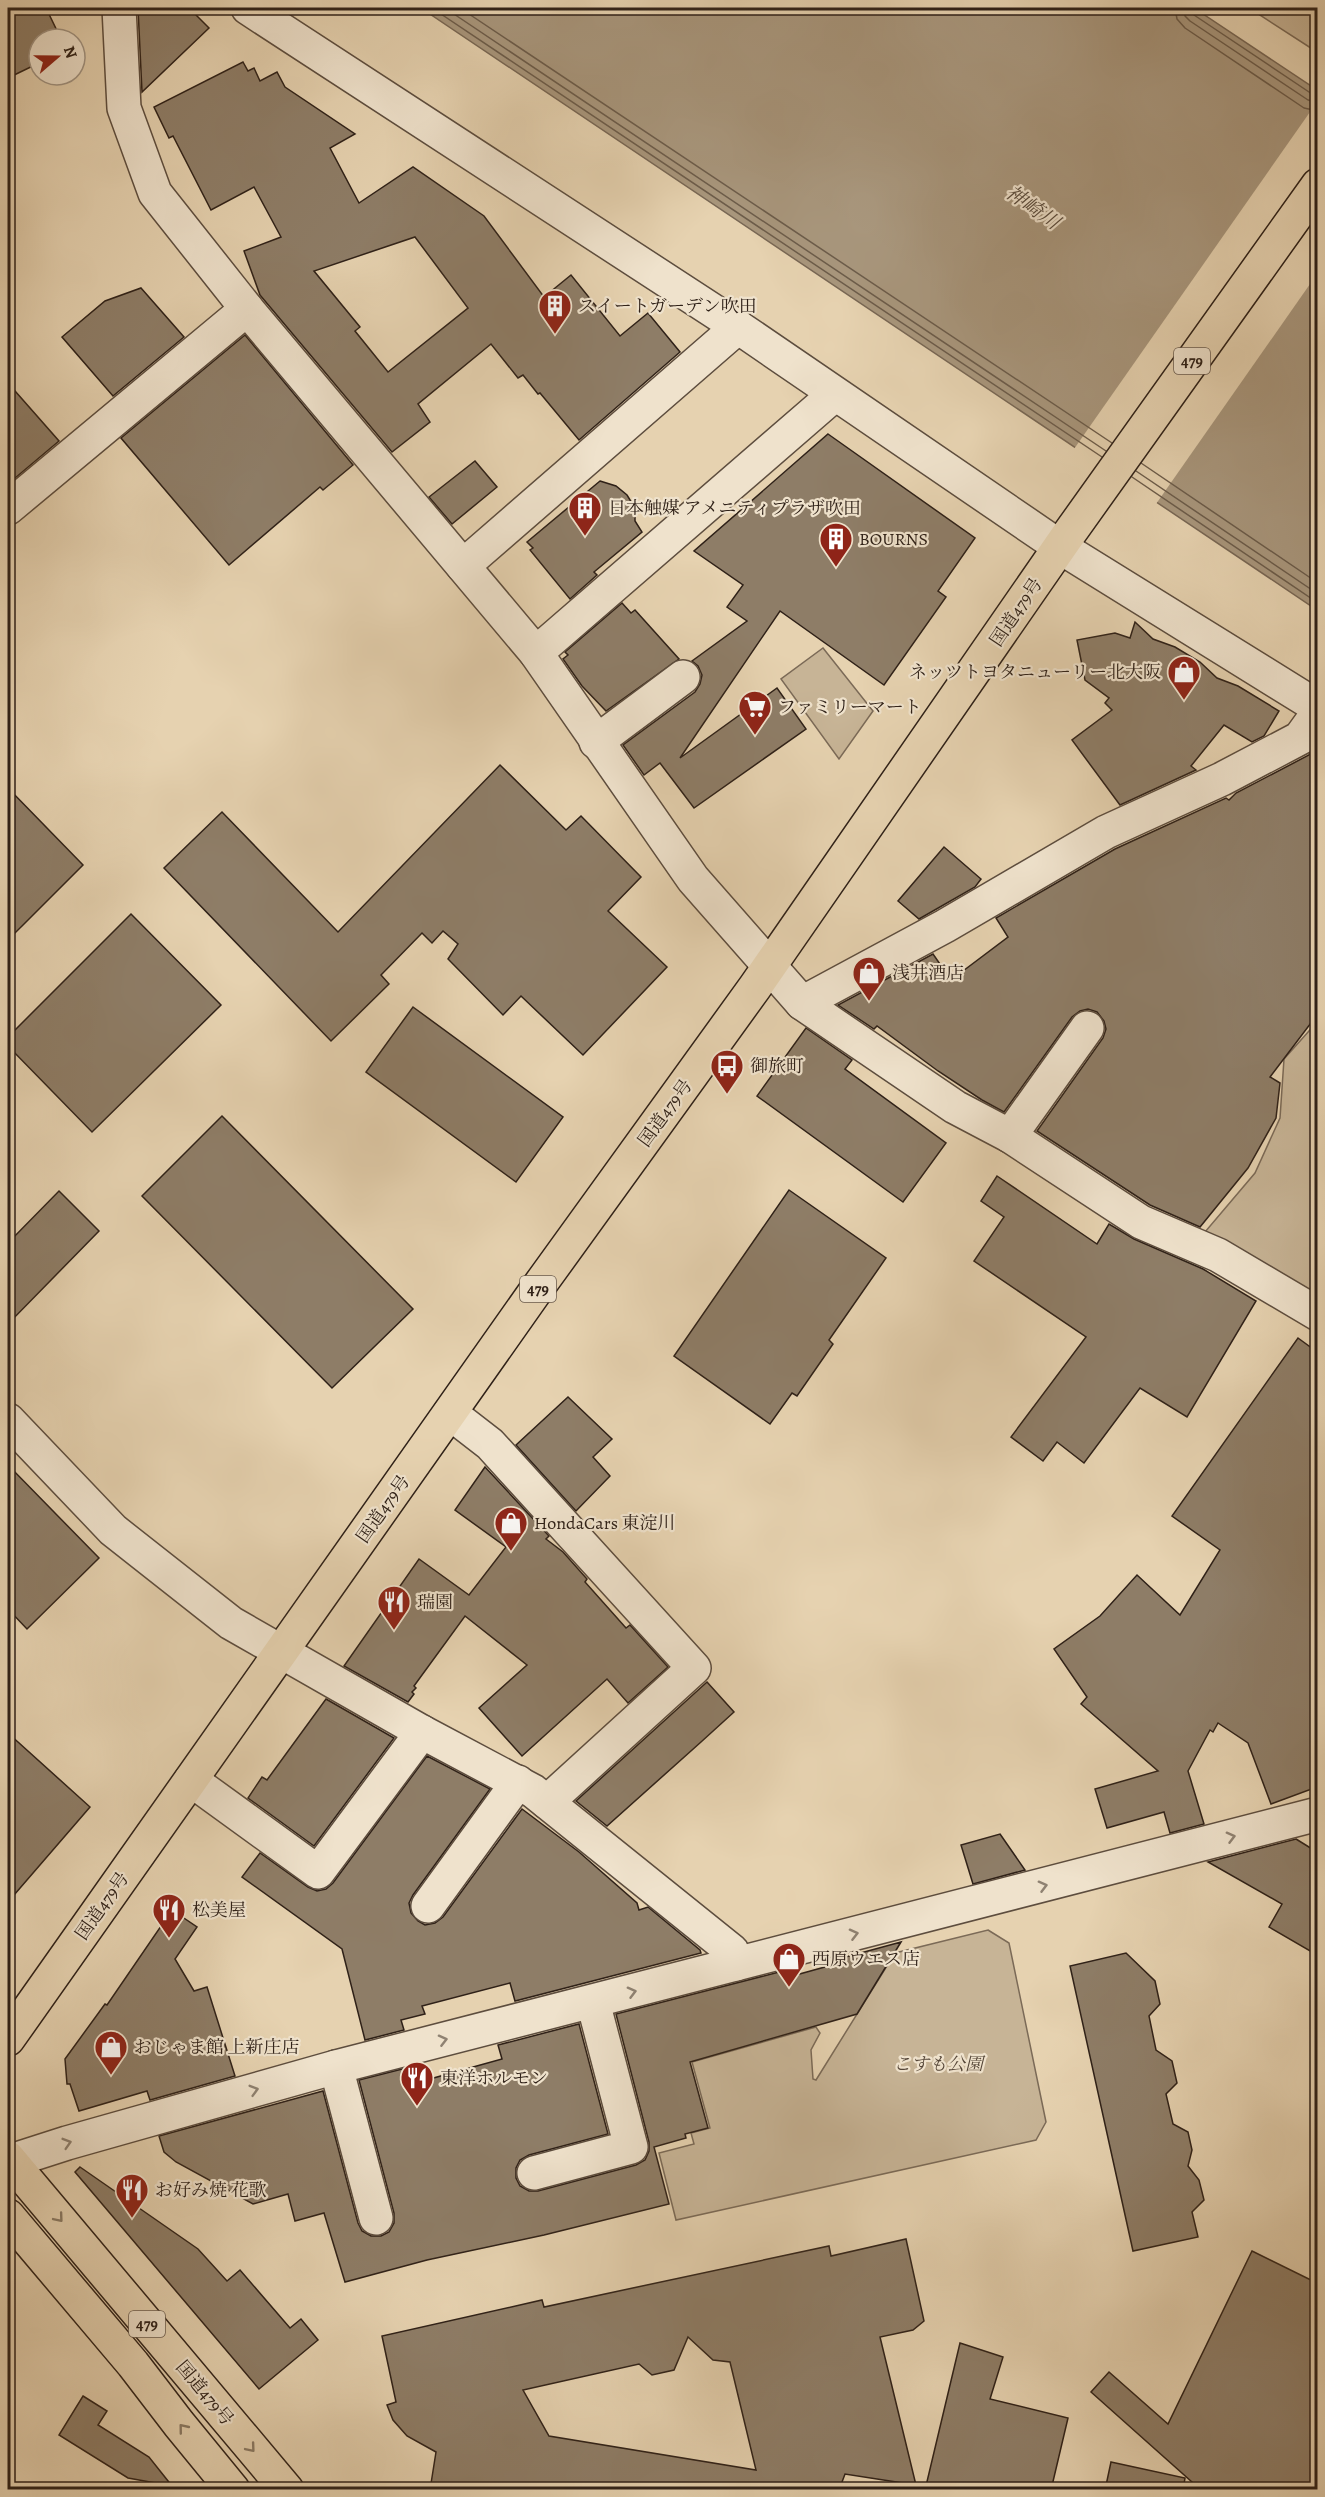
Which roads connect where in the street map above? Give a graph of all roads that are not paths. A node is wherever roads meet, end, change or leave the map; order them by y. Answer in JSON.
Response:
{"nodes":[{"id":1,"x":119,"y":8,"type":"edge"},
{"id":2,"x":248,"y":8,"type":"edge"},
{"id":3,"x":1317,"y":185,"type":"edge"},
{"id":4,"x":247,"y":309,"type":"junction"},
{"id":5,"x":738,"y":327,"type":"junction"},
{"id":6,"x":834,"y":395,"type":"junction"},
{"id":7,"x":8,"y":507,"type":"edge"},
{"id":8,"x":1063,"y":542,"type":"junction"},
{"id":9,"x":463,"y":566,"type":"junction"},
{"id":10,"x":536,"y":653,"type":"junction"},
{"id":11,"x":683,"y":677,"type":"dead end"},
{"id":12,"x":1317,"y":707,"type":"edge"},
{"id":13,"x":1317,"y":712,"type":"edge"},
{"id":14,"x":596,"y":742,"type":"junction"},
{"id":15,"x":770,"y":967,"type":"junction"},
{"id":16,"x":802,"y":1004,"type":"junction"},
{"id":17,"x":1087,"y":1028,"type":"dead end"},
{"id":18,"x":1010,"y":1137,"type":"junction"},
{"id":19,"x":1317,"y":1314,"type":"edge"},
{"id":20,"x":450,"y":1413,"type":"junction"},
{"id":21,"x":8,"y":1420,"type":"edge"},
{"id":22,"x":282,"y":1652,"type":"junction"},
{"id":23,"x":422,"y":1732,"type":"junction"},
{"id":24,"x":191,"y":1780,"type":"junction"},
{"id":25,"x":518,"y":1782,"type":"junction"},
{"id":26,"x":547,"y":1802,"type":"junction"},
{"id":27,"x":1317,"y":1814,"type":"edge"},
{"id":28,"x":428,"y":1906,"type":"dead end"},
{"id":29,"x":736,"y":1964,"type":"junction"},
{"id":30,"x":593,"y":2002,"type":"junction"},
{"id":31,"x":8,"y":2039,"type":"edge"},
{"id":32,"x":336,"y":2067,"type":"junction"},
{"id":33,"x":9,"y":2159,"type":"edge"},
{"id":34,"x":534,"y":2172,"type":"dead end"},
{"id":35,"x":8,"y":2216,"type":"edge"},
{"id":36,"x":376,"y":2218,"type":"dead end"},
{"id":37,"x":233,"y":2490,"type":"edge"},
{"id":38,"x":287,"y":2490,"type":"edge"}],
"edges":[{"from":1,"to":4,"type":"street"},
{"from":2,"to":5,"type":"street"},
{"from":3,"to":8,"type":"highway","name":"国道479号","number":"479"},
{"from":4,"to":7,"type":"street"},
{"from":4,"to":9,"type":"street"},
{"from":5,"to":6,"type":"street"},
{"from":5,"to":9,"type":"street"},
{"from":6,"to":8,"type":"street"},
{"from":6,"to":10,"type":"street"},
{"from":8,"to":12,"type":"street"},
{"from":8,"to":15,"type":"highway","name":"国道479号","number":"479"},
{"from":9,"to":10,"type":"street"},
{"from":10,"to":14,"type":"street"},
{"from":11,"to":14,"type":"street"},
{"from":13,"to":16,"type":"street"},
{"from":14,"to":15,"type":"street"},
{"from":15,"to":16,"type":"street"},
{"from":15,"to":20,"type":"highway","name":"国道479号","number":"479"},
{"from":16,"to":18,"type":"street"},
{"from":17,"to":18,"type":"street"},
{"from":18,"to":19,"type":"street"},
{"from":20,"to":22,"type":"highway","name":"国道479号","number":"479"},
{"from":20,"to":26,"type":"street"},
{"from":21,"to":22,"type":"street"},
{"from":22,"to":23,"type":"street"},
{"from":22,"to":24,"type":"highway","name":"国道479号","number":"479"},
{"from":23,"to":24,"type":"street"},
{"from":23,"to":25,"type":"street"},
{"from":24,"to":31,"type":"highway","name":"国道479号","number":"479"},
{"from":25,"to":26,"type":"street"},
{"from":25,"to":28,"type":"street"},
{"from":26,"to":29,"type":"street"},
{"from":29,"to":27,"type":"street","one_way":true},
{"from":30,"to":29,"type":"street","one_way":true},
{"from":32,"to":30,"type":"street","one_way":true},
{"from":30,"to":34,"type":"street"},
{"from":33,"to":32,"type":"street","one_way":true},
{"from":32,"to":36,"type":"street"},
{"from":33,"to":38,"type":"highway","name":"国道479号","number":"479","one_way":true},
{"from":37,"to":35,"type":"highway","name":"国道479号","number":"479","one_way":true}]}
